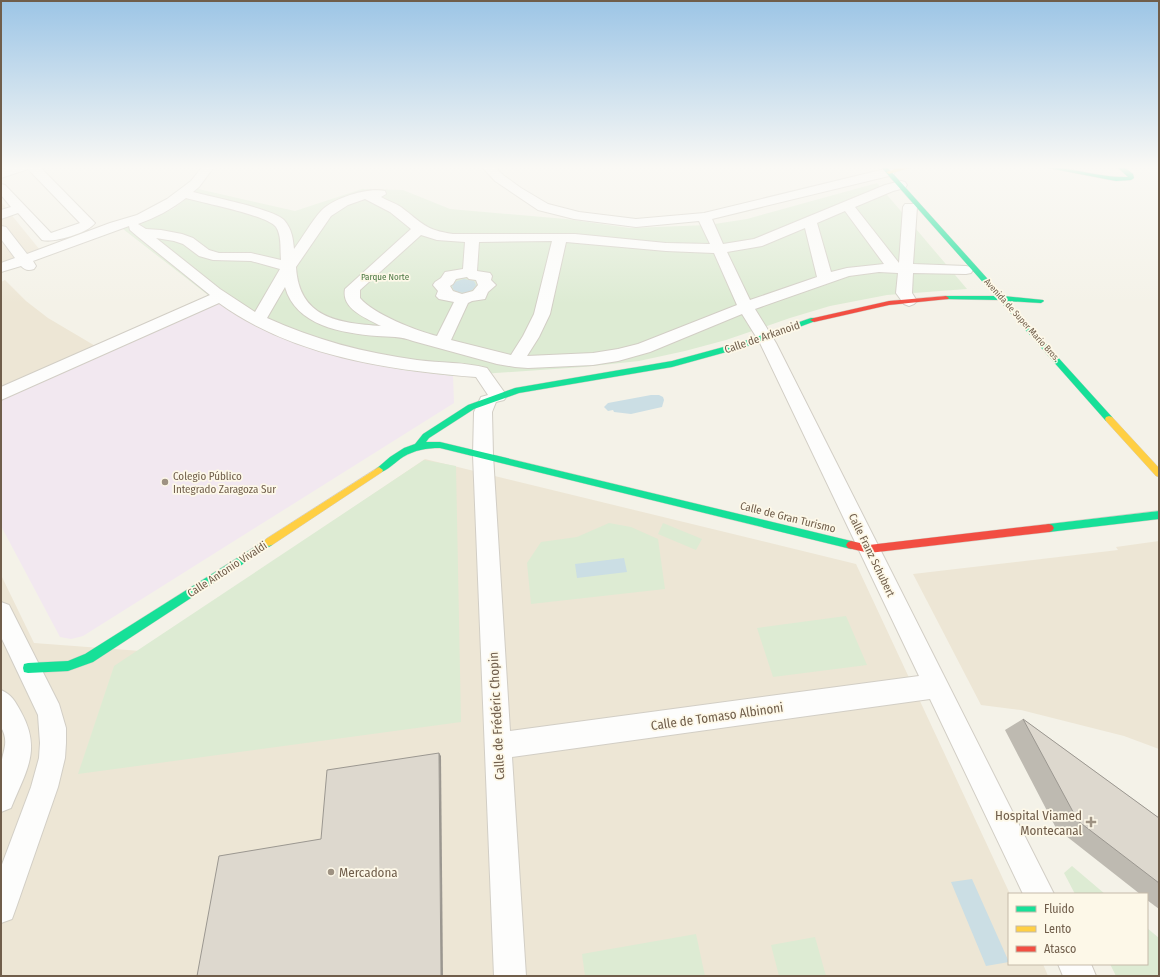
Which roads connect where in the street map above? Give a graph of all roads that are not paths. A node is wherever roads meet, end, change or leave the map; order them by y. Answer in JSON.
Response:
{"nodes":[{"id":1,"x":24,"y":213,"type":"edge"},
{"id":2,"x":78,"y":213,"type":"edge"},
{"id":3,"x":158,"y":213,"type":"edge"},
{"id":4,"x":255,"y":213,"type":"edge"},
{"id":5,"x":327,"y":213,"type":"edge"},
{"id":6,"x":399,"y":213,"type":"edge"},
{"id":7,"x":565,"y":213,"type":"edge"},
{"id":8,"x":723,"y":213,"type":"edge"},
{"id":9,"x":832,"y":213,"type":"edge"},
{"id":10,"x":854,"y":213,"type":"edge"},
{"id":11,"x":909,"y":213,"type":"edge"},
{"id":12,"x":926,"y":213,"type":"edge"},
{"id":13,"x":704,"y":217,"type":"junction"},
{"id":14,"x":810,"y":222,"type":"junction"},
{"id":15,"x":140,"y":226,"type":"junction"},
{"id":16,"x":418,"y":229,"type":"junction"},
{"id":17,"x":1,"y":230,"type":"edge"},
{"id":18,"x":472,"y":238,"type":"junction"},
{"id":19,"x":560,"y":238,"type":"junction"},
{"id":20,"x":719,"y":249,"type":"junction"},
{"id":21,"x":26,"y":263,"type":"junction"},
{"id":22,"x":289,"y":267,"type":"junction"},
{"id":23,"x":1,"y":268,"type":"edge"},
{"id":24,"x":901,"y":268,"type":"junction"},
{"id":25,"x":966,"y":270,"type":"dead end"},
{"id":26,"x":470,"y":271,"type":"junction"},
{"id":27,"x":1,"y":276,"type":"edge"},
{"id":28,"x":825,"y":278,"type":"junction"},
{"id":29,"x":221,"y":296,"type":"junction"},
{"id":30,"x":1001,"y":297,"type":"junction"},
{"id":31,"x":462,"y":300,"type":"junction"},
{"id":32,"x":909,"y":301,"type":"junction"},
{"id":33,"x":1041,"y":301,"type":"dead end"},
{"id":34,"x":746,"y":307,"type":"junction"},
{"id":35,"x":258,"y":320,"type":"junction"},
{"id":36,"x":341,"y":324,"type":"junction"},
{"id":37,"x":413,"y":335,"type":"junction"},
{"id":38,"x":764,"y":337,"type":"junction"},
{"id":39,"x":442,"y":342,"type":"junction"},
{"id":40,"x":372,"y":358,"type":"junction"},
{"id":41,"x":515,"y":361,"type":"junction"},
{"id":42,"x":469,"y":371,"type":"junction"},
{"id":43,"x":1,"y":394,"type":"edge"},
{"id":44,"x":492,"y":399,"type":"junction"},
{"id":45,"x":418,"y":446,"type":"junction"},
{"id":46,"x":483,"y":455,"type":"junction"},
{"id":47,"x":1159,"y":474,"type":"edge"},
{"id":48,"x":1159,"y":515,"type":"edge"},
{"id":49,"x":869,"y":549,"type":"junction"},
{"id":50,"x":1,"y":612,"type":"edge"},
{"id":51,"x":28,"y":668,"type":"junction"},
{"id":52,"x":936,"y":686,"type":"junction"},
{"id":53,"x":1,"y":702,"type":"edge"},
{"id":54,"x":497,"y":746,"type":"junction"},
{"id":55,"x":1,"y":798,"type":"edge"},
{"id":56,"x":1039,"y":893,"type":"edge"},
{"id":57,"x":1,"y":908,"type":"edge"},
{"id":58,"x":1074,"y":965,"type":"edge"},
{"id":59,"x":510,"y":976,"type":"edge"},
{"id":60,"x":1080,"y":976,"type":"edge"}],
"edges":[{"from":1,"to":2,"type":"street"},
{"from":3,"to":15,"type":"street"},
{"from":4,"to":22,"type":"street"},
{"from":5,"to":22,"type":"street"},
{"from":6,"to":16,"type":"street"},
{"from":7,"to":13,"type":"street"},
{"from":8,"to":13,"type":"street"},
{"from":9,"to":14,"type":"street"},
{"from":10,"to":24,"type":"street"},
{"from":11,"to":24,"type":"street"},
{"from":12,"to":30,"type":"street","name":"Avenida de Super Mario Bros."},
{"from":13,"to":20,"type":"street","name":"Calle Franz Schubert"},
{"from":14,"to":20,"type":"street"},
{"from":14,"to":28,"type":"street"},
{"from":15,"to":21,"type":"street"},
{"from":15,"to":22,"type":"street"},
{"from":15,"to":29,"type":"street"},
{"from":16,"to":18,"type":"street"},
{"from":16,"to":37,"type":"street"},
{"from":17,"to":21,"type":"street"},
{"from":18,"to":19,"type":"street"},
{"from":18,"to":26,"type":"street"},
{"from":19,"to":20,"type":"street"},
{"from":19,"to":41,"type":"street"},
{"from":20,"to":34,"type":"street","name":"Calle Franz Schubert"},
{"from":21,"to":23,"type":"street"},
{"from":21,"to":27,"type":"street"},
{"from":22,"to":35,"type":"street"},
{"from":22,"to":36,"type":"street"},
{"from":24,"to":25,"type":"street"},
{"from":24,"to":28,"type":"street"},
{"from":24,"to":32,"type":"street"},
{"from":26,"to":31,"type":"street"},
{"from":26,"to":31,"type":"street"},
{"from":28,"to":34,"type":"street"},
{"from":29,"to":35,"type":"street"},
{"from":29,"to":43,"type":"street"},
{"from":30,"to":32,"type":"street","name":"Calle de Arkanoid"},
{"from":30,"to":33,"type":"street","name":"Calle de Arkanoid"},
{"from":30,"to":47,"type":"street","name":"Avenida de Super Mario Bros."},
{"from":31,"to":39,"type":"street"},
{"from":32,"to":38,"type":"street","name":"Calle de Arkanoid"},
{"from":34,"to":38,"type":"street","name":"Calle Franz Schubert"},
{"from":34,"to":41,"type":"street"},
{"from":35,"to":40,"type":"street"},
{"from":36,"to":37,"type":"street"},
{"from":36,"to":40,"type":"street"},
{"from":37,"to":39,"type":"street"},
{"from":37,"to":42,"type":"street"},
{"from":38,"to":44,"type":"street","name":"Calle de Arkanoid"},
{"from":38,"to":49,"type":"street","name":"Calle Franz Schubert"},
{"from":39,"to":41,"type":"street"},
{"from":40,"to":42,"type":"street"},
{"from":42,"to":44,"type":"street"},
{"from":44,"to":45,"type":"street","name":"Calle de Arkanoid"},
{"from":44,"to":46,"type":"street"},
{"from":45,"to":46,"type":"street","name":"Calle de Gran Turismo"},
{"from":45,"to":51,"type":"street","name":"Calle Antonio Vivaldi"},
{"from":46,"to":49,"type":"street","name":"Calle de Gran Turismo"},
{"from":46,"to":54,"type":"street","name":"Calle de Frédéric Chopin"},
{"from":48,"to":49,"type":"street","name":"Calle de Gran Turismo"},
{"from":49,"to":52,"type":"street","name":"Calle Franz Schubert"},
{"from":50,"to":51,"type":"street"},
{"from":51,"to":57,"type":"street"},
{"from":52,"to":54,"type":"street","name":"Calle de Tomaso Albinoni"},
{"from":52,"to":56,"type":"street","name":"Calle Franz Schubert"},
{"from":53,"to":55,"type":"street"},
{"from":54,"to":59,"type":"street","name":"Calle de Frédéric Chopin"},
{"from":58,"to":60,"type":"street"}]}
